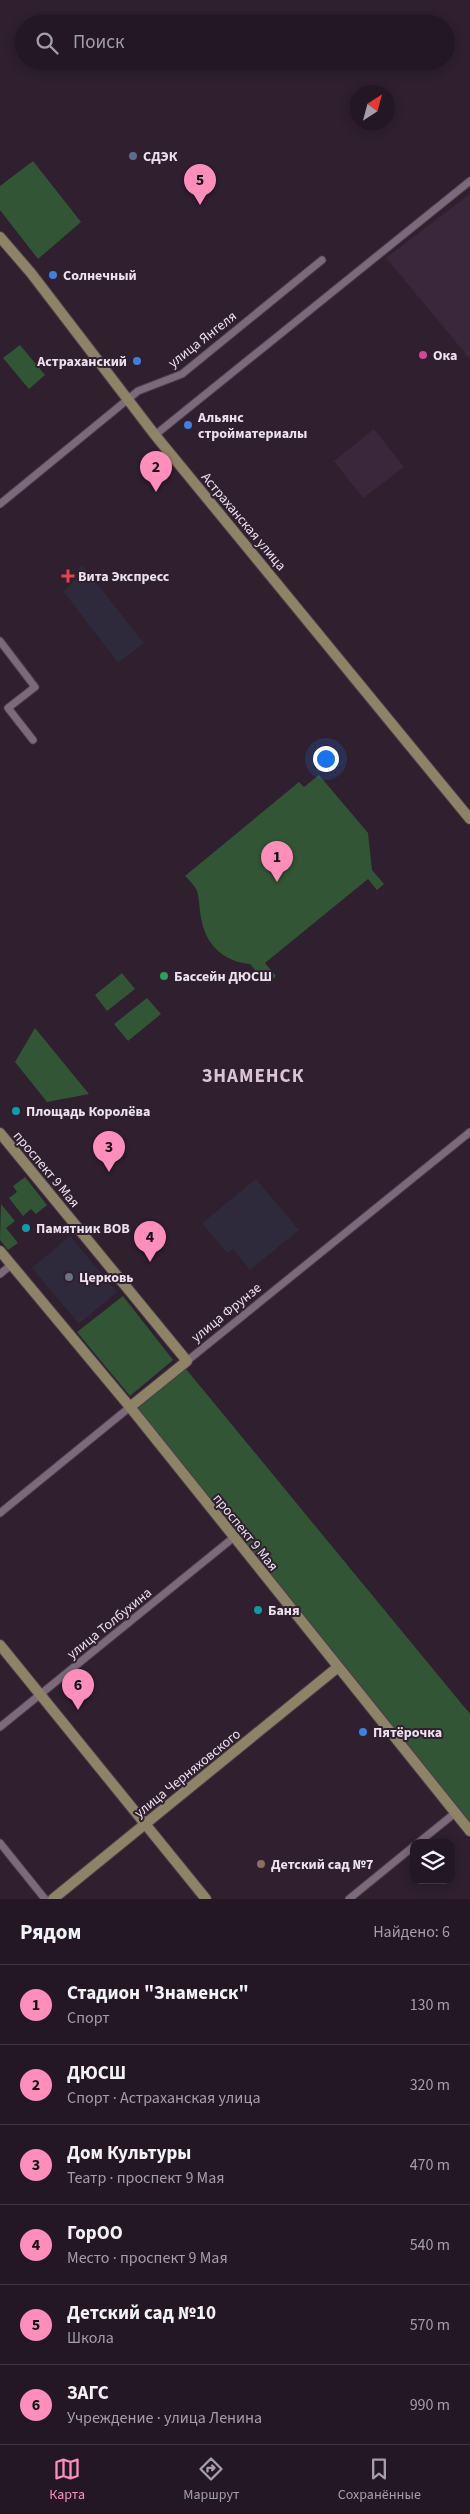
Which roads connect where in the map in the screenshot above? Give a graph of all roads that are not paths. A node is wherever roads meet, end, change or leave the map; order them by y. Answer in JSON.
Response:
{"nodes":[{"id":1,"x":470,"y":181,"type":"edge"},
{"id":2,"x":0,"y":237,"type":"edge"},
{"id":3,"x":322,"y":260,"type":"dead end"},
{"id":4,"x":128,"y":398,"type":"junction"},
{"id":5,"x":156,"y":435,"type":"junction"},
{"id":6,"x":0,"y":504,"type":"edge"},
{"id":7,"x":0,"y":641,"type":"edge"},
{"id":8,"x":33,"y":740,"type":"dead end"},
{"id":9,"x":470,"y":819,"type":"edge"},
{"id":10,"x":470,"y":1132,"type":"edge"},
{"id":11,"x":0,"y":1133,"type":"edge"},
{"id":12,"x":0,"y":1251,"type":"edge"},
{"id":13,"x":11,"y":1265,"type":"junction"},
{"id":14,"x":0,"y":1274,"type":"edge"},
{"id":15,"x":187,"y":1361,"type":"junction"},
{"id":16,"x":130,"y":1407,"type":"junction"},
{"id":17,"x":0,"y":1513,"type":"edge"},
{"id":18,"x":233,"y":1538,"type":"junction"},
{"id":19,"x":0,"y":1645,"type":"edge"},
{"id":20,"x":338,"y":1668,"type":"junction"},
{"id":21,"x":41,"y":1694,"type":"junction"},
{"id":22,"x":0,"y":1728,"type":"edge"},
{"id":23,"x":455,"y":1813,"type":"junction"},
{"id":24,"x":146,"y":1824,"type":"junction"},
{"id":25,"x":470,"y":1831,"type":"edge"},
{"id":26,"x":423,"y":1839,"type":"edge"},
{"id":27,"x":0,"y":1843,"type":"edge"},
{"id":28,"x":410,"y":1849,"type":"edge"},
{"id":29,"x":45,"y":1899,"type":"edge"},
{"id":30,"x":53,"y":1899,"type":"edge"},
{"id":31,"x":206,"y":1899,"type":"edge"},
{"id":32,"x":348,"y":1899,"type":"edge"}],
"edges":[{"from":1,"to":5,"type":"street"},
{"from":2,"to":4,"type":"street","name":"Астраханская улица"},
{"from":3,"to":4,"type":"street","name":"улица Янгеля"},
{"from":4,"to":5,"type":"street","name":"Астраханская улица"},
{"from":4,"to":6,"type":"street","name":"улица Янгеля"},
{"from":5,"to":9,"type":"street","name":"Астраханская улица"},
{"from":7,"to":8,"type":"street"},
{"from":10,"to":15,"type":"street","name":"улица Фрунзе"},
{"from":11,"to":15,"type":"street","name":"проспект 9 Мая"},
{"from":12,"to":13,"type":"street","name":"проспект 9 Мая"},
{"from":13,"to":14,"type":"street"},
{"from":13,"to":16,"type":"street","name":"проспект 9 Мая"},
{"from":15,"to":16,"type":"street","name":"улица Фрунзе"},
{"from":16,"to":17,"type":"street","name":"улица Фрунзе"},
{"from":16,"to":18,"type":"street","name":"проспект 9 Мая"},
{"from":18,"to":20,"type":"street","name":"проспект 9 Мая"},
{"from":18,"to":21,"type":"street","name":"улица Толбухина"},
{"from":19,"to":21,"type":"street"},
{"from":20,"to":23,"type":"street","name":"проспект 9 Мая"},
{"from":20,"to":24,"type":"street","name":"улица Черняховского"},
{"from":21,"to":22,"type":"street","name":"улица Толбухина"},
{"from":21,"to":24,"type":"street"},
{"from":23,"to":25,"type":"street","name":"проспект 9 Мая"},
{"from":23,"to":26,"type":"street"},
{"from":24,"to":30,"type":"street","name":"улица Черняховского"},
{"from":24,"to":31,"type":"street"},
{"from":27,"to":29,"type":"street"},
{"from":28,"to":32,"type":"street"}]}
